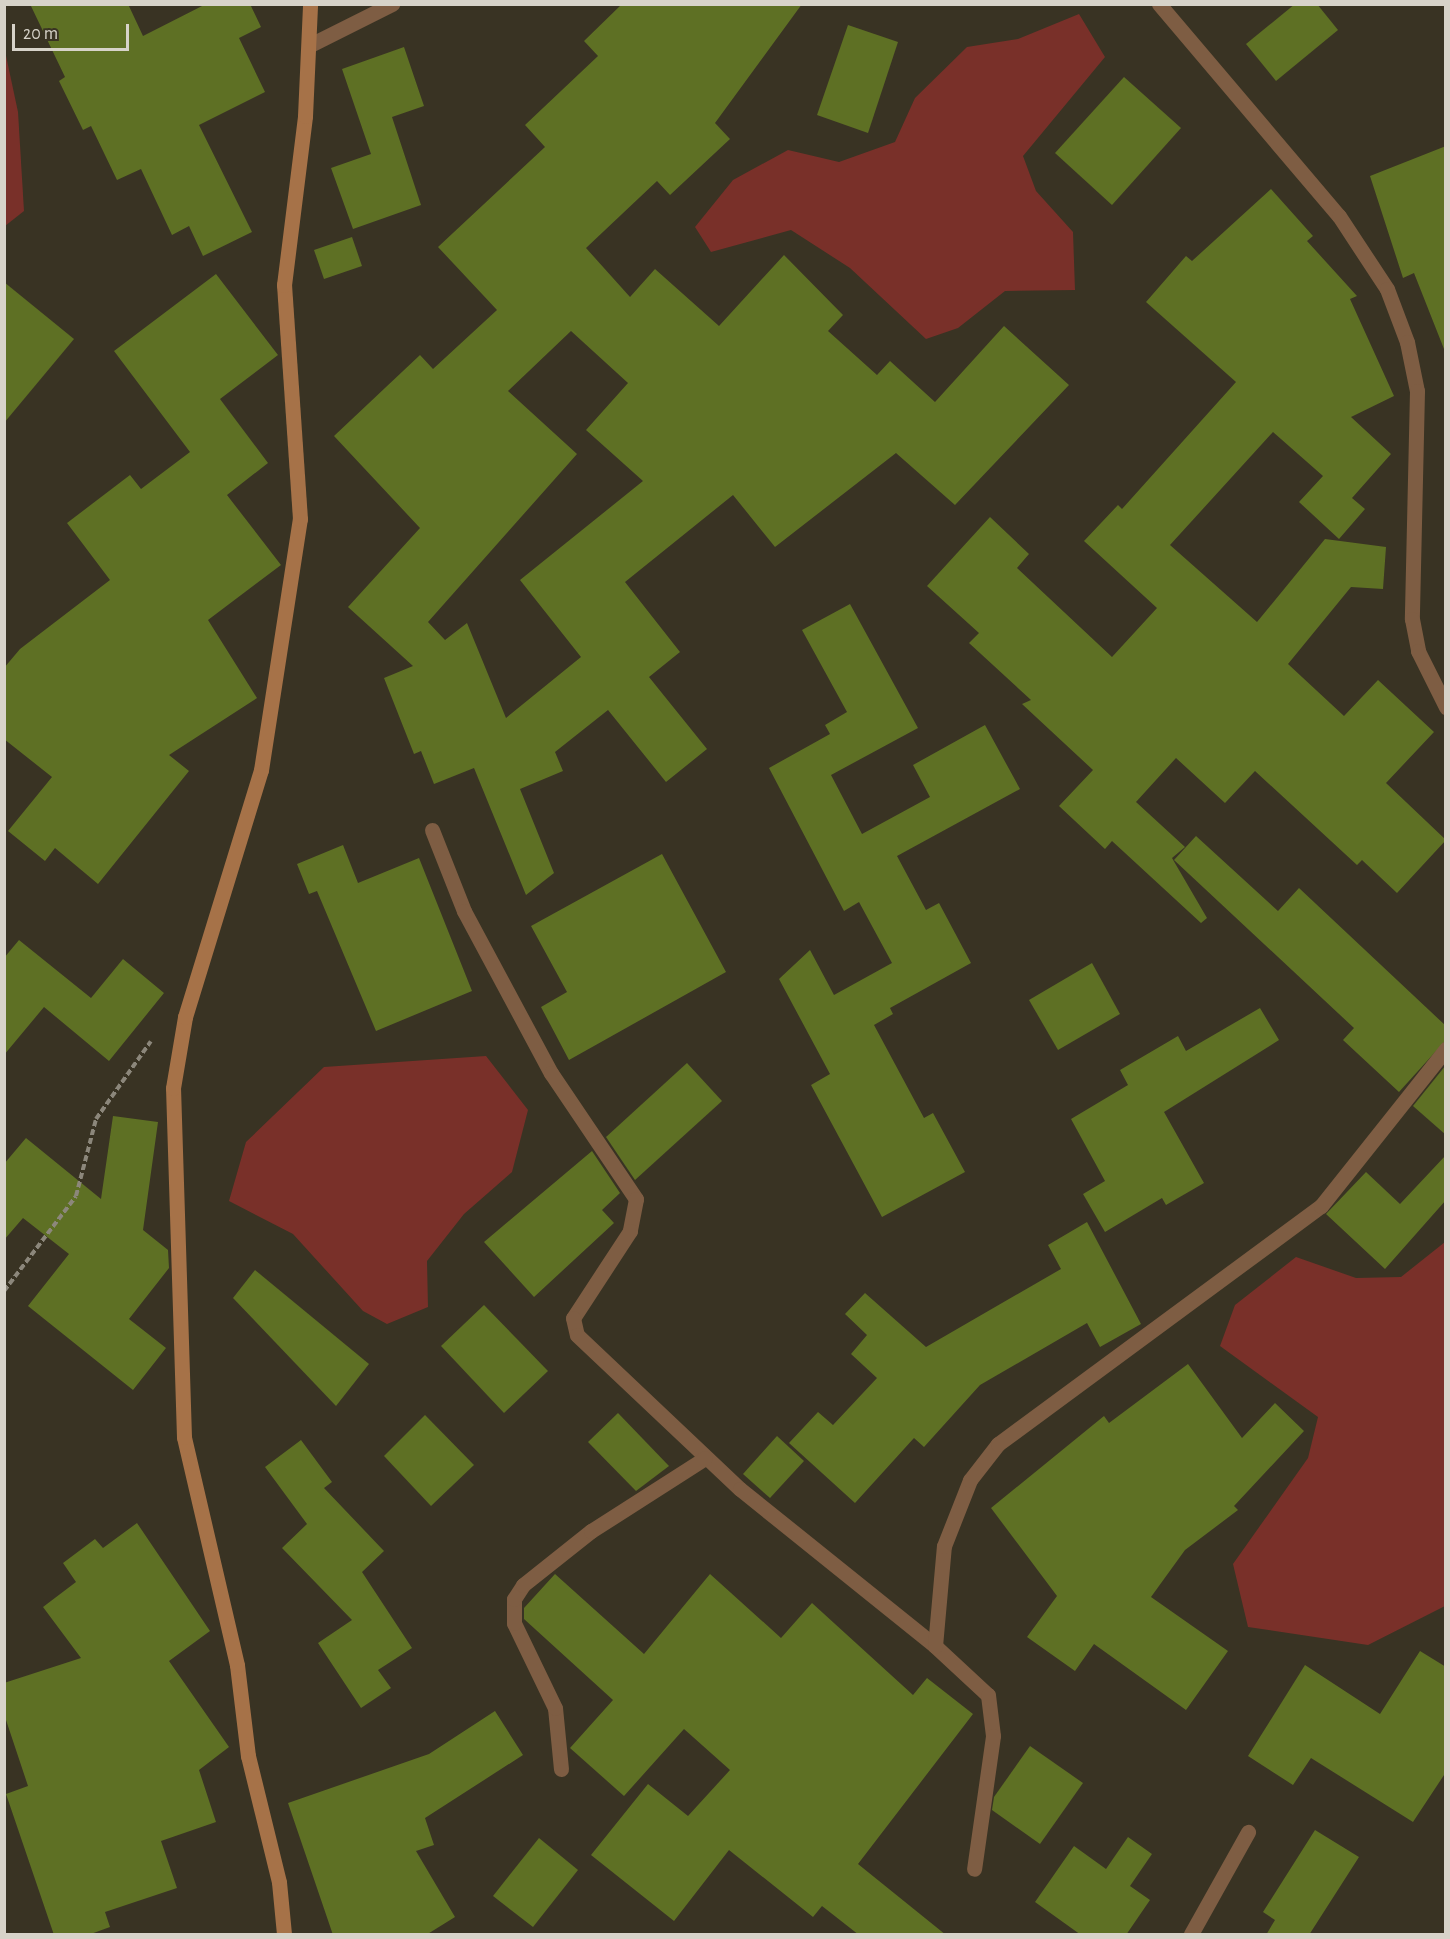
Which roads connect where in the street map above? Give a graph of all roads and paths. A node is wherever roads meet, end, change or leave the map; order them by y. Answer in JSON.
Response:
{"nodes":[{"id":1,"x":310,"y":4,"type":"edge"},
{"id":2,"x":392,"y":4,"type":"edge"},
{"id":3,"x":1160,"y":4,"type":"edge"},
{"id":4,"x":310,"y":45,"type":"junction"},
{"id":5,"x":1446,"y":707,"type":"edge"},
{"id":6,"x":432,"y":830,"type":"dead end"},
{"id":7,"x":157,"y":1032,"type":"dead end"},
{"id":8,"x":1446,"y":1049,"type":"edge"},
{"id":9,"x":4,"y":1291,"type":"edge"},
{"id":10,"x":705,"y":1458,"type":"junction"},
{"id":11,"x":935,"y":1646,"type":"junction"},
{"id":12,"x":561,"y":1769,"type":"dead end"},
{"id":13,"x":1248,"y":1832,"type":"dead end"},
{"id":14,"x":974,"y":1869,"type":"dead end"},
{"id":15,"x":284,"y":1935,"type":"edge"},
{"id":16,"x":1191,"y":1935,"type":"edge"}],
"edges":[{"from":1,"to":4,"type":"main road"},
{"from":2,"to":4,"type":"street"},
{"from":3,"to":5,"type":"street"},
{"from":4,"to":15,"type":"main road"},
{"from":6,"to":10,"type":"street"},
{"from":7,"to":9,"type":"path"},
{"from":8,"to":11,"type":"street"},
{"from":10,"to":11,"type":"street"},
{"from":10,"to":12,"type":"street"},
{"from":11,"to":14,"type":"street"},
{"from":13,"to":16,"type":"street"}]}
